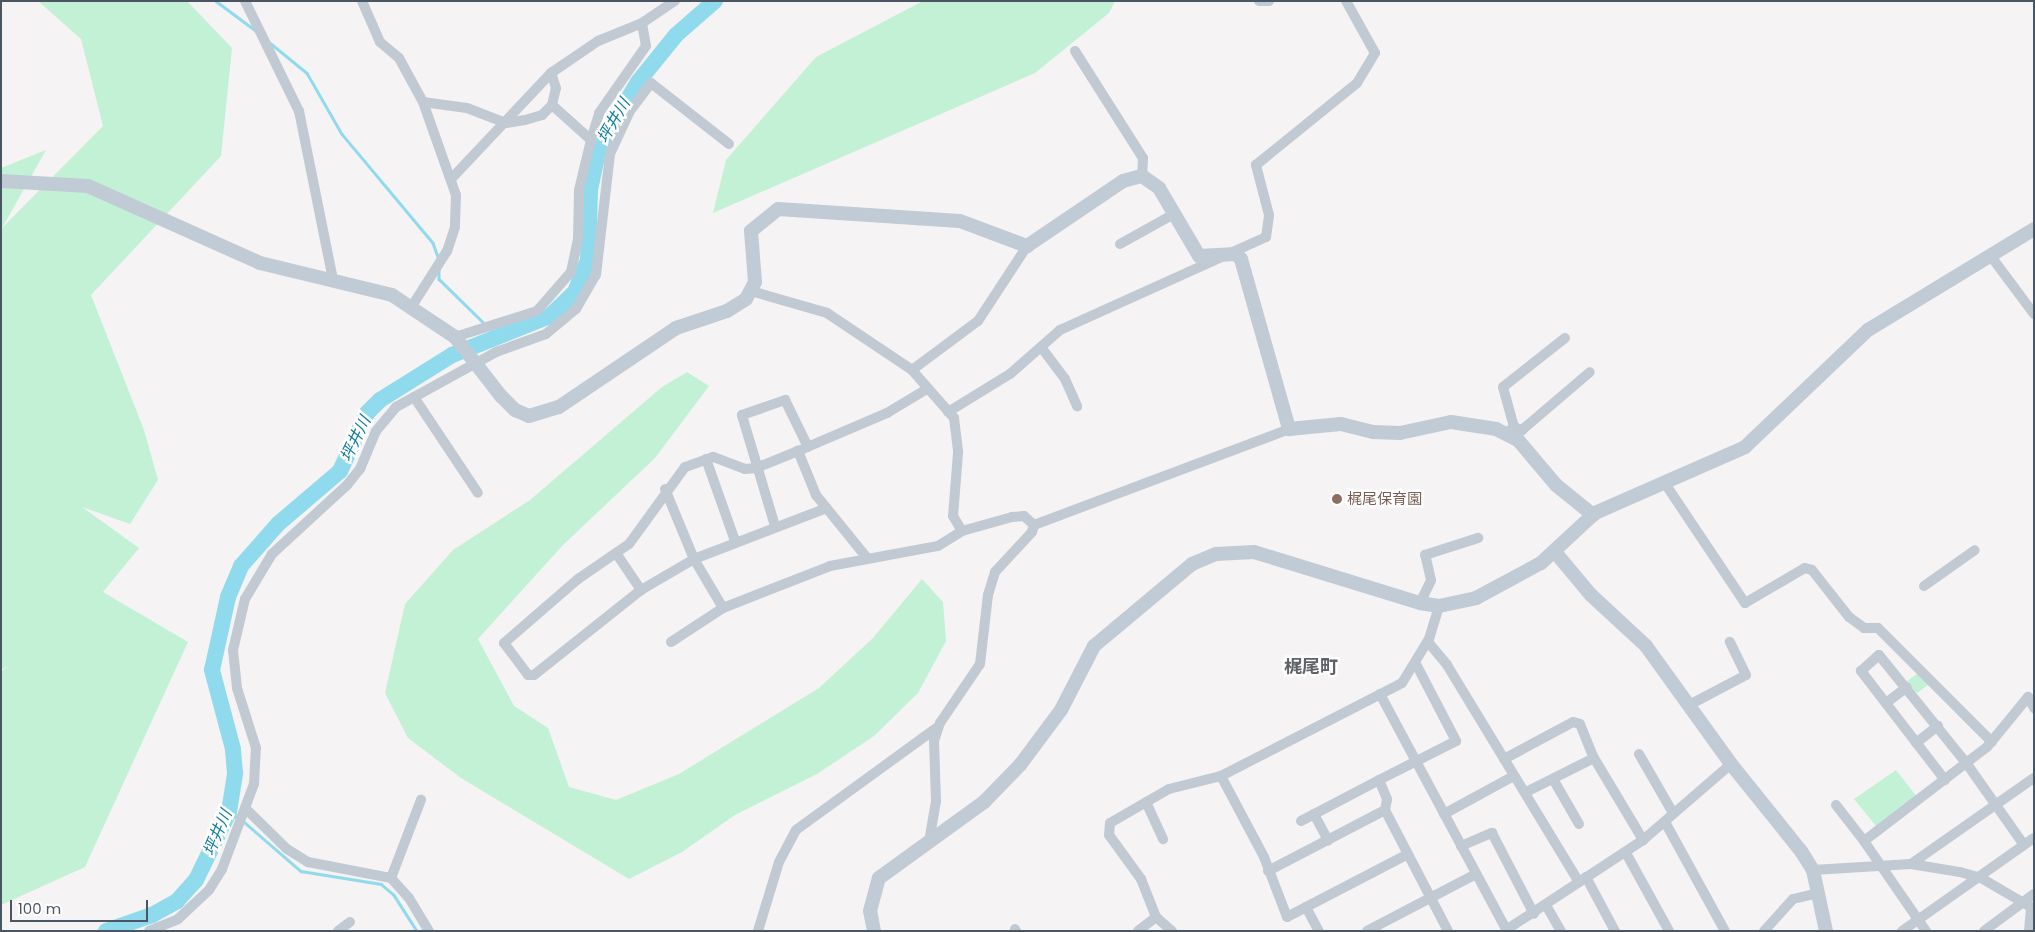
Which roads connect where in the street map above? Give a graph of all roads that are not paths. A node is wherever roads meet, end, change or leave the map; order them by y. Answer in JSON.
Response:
{"nodes":[{"id":1,"x":245,"y":1,"type":"edge"},
{"id":2,"x":362,"y":1,"type":"edge"},
{"id":3,"x":675,"y":1,"type":"edge"},
{"id":4,"x":1259,"y":1,"type":"edge"},
{"id":5,"x":1269,"y":1,"type":"edge"},
{"id":6,"x":1346,"y":1,"type":"edge"},
{"id":7,"x":642,"y":23,"type":"junction"},
{"id":8,"x":1075,"y":51,"type":"dead end"},
{"id":9,"x":551,"y":72,"type":"junction"},
{"id":10,"x":423,"y":102,"type":"junction"},
{"id":11,"x":552,"y":104,"type":"junction"},
{"id":12,"x":506,"y":123,"type":"junction"},
{"id":13,"x":591,"y":140,"type":"junction"},
{"id":14,"x":730,"y":144,"type":"dead end"},
{"id":15,"x":1142,"y":176,"type":"junction"},
{"id":16,"x":452,"y":178,"type":"junction"},
{"id":17,"x":1,"y":180,"type":"edge"},
{"id":18,"x":1174,"y":214,"type":"junction"},
{"id":19,"x":2034,"y":229,"type":"edge"},
{"id":20,"x":1120,"y":244,"type":"dead end"},
{"id":21,"x":1027,"y":246,"type":"junction"},
{"id":22,"x":1236,"y":254,"type":"junction"},
{"id":23,"x":1990,"y":255,"type":"junction"},
{"id":24,"x":333,"y":280,"type":"junction"},
{"id":25,"x":751,"y":291,"type":"junction"},
{"id":26,"x":412,"y":306,"type":"junction"},
{"id":27,"x":2034,"y":314,"type":"edge"},
{"id":28,"x":1565,"y":338,"type":"dead end"},
{"id":29,"x":457,"y":339,"type":"junction"},
{"id":30,"x":1041,"y":347,"type":"junction"},
{"id":31,"x":475,"y":360,"type":"junction"},
{"id":32,"x":912,"y":370,"type":"junction"},
{"id":33,"x":1590,"y":372,"type":"dead end"},
{"id":34,"x":927,"y":389,"type":"junction"},
{"id":35,"x":414,"y":397,"type":"junction"},
{"id":36,"x":1077,"y":406,"type":"dead end"},
{"id":37,"x":948,"y":412,"type":"junction"},
{"id":38,"x":1289,"y":429,"type":"junction"},
{"id":39,"x":1511,"y":430,"type":"junction"},
{"id":40,"x":803,"y":449,"type":"junction"},
{"id":41,"x":706,"y":459,"type":"junction"},
{"id":42,"x":756,"y":468,"type":"junction"},
{"id":43,"x":1666,"y":485,"type":"junction"},
{"id":44,"x":666,"y":489,"type":"junction"},
{"id":45,"x":478,"y":493,"type":"dead end"},
{"id":46,"x":827,"y":508,"type":"junction"},
{"id":47,"x":1593,"y":515,"type":"junction"},
{"id":48,"x":1034,"y":524,"type":"junction"},
{"id":49,"x":775,"y":526,"type":"junction"},
{"id":50,"x":962,"y":531,"type":"junction"},
{"id":51,"x":1478,"y":538,"type":"dead end"},
{"id":52,"x":736,"y":541,"type":"junction"},
{"id":53,"x":1975,"y":550,"type":"dead end"},
{"id":54,"x":1554,"y":552,"type":"junction"},
{"id":55,"x":616,"y":553,"type":"junction"},
{"id":56,"x":694,"y":558,"type":"junction"},
{"id":57,"x":867,"y":558,"type":"junction"},
{"id":58,"x":1924,"y":586,"type":"dead end"},
{"id":59,"x":641,"y":590,"type":"junction"},
{"id":60,"x":1420,"y":603,"type":"junction"},
{"id":61,"x":1439,"y":606,"type":"junction"},
{"id":62,"x":723,"y":608,"type":"junction"},
{"id":63,"x":671,"y":642,"type":"dead end"},
{"id":64,"x":1428,"y":642,"type":"junction"},
{"id":65,"x":1730,"y":642,"type":"dead end"},
{"id":66,"x":1416,"y":664,"type":"junction"},
{"id":67,"x":1907,"y":687,"type":"junction"},
{"id":68,"x":1380,"y":694,"type":"junction"},
{"id":69,"x":1886,"y":703,"type":"junction"},
{"id":70,"x":1691,"y":704,"type":"junction"},
{"id":71,"x":2034,"y":708,"type":"edge"},
{"id":72,"x":939,"y":726,"type":"junction"},
{"id":73,"x":1938,"y":726,"type":"junction"},
{"id":74,"x":1992,"y":742,"type":"junction"},
{"id":75,"x":1916,"y":743,"type":"junction"},
{"id":76,"x":1639,"y":754,"type":"dead end"},
{"id":77,"x":1594,"y":758,"type":"junction"},
{"id":78,"x":1504,"y":759,"type":"junction"},
{"id":79,"x":1416,"y":762,"type":"junction"},
{"id":80,"x":1730,"y":764,"type":"junction"},
{"id":81,"x":1968,"y":764,"type":"junction"},
{"id":82,"x":1221,"y":776,"type":"junction"},
{"id":83,"x":1512,"y":777,"type":"junction"},
{"id":84,"x":2034,"y":778,"type":"edge"},
{"id":85,"x":1553,"y":779,"type":"junction"},
{"id":86,"x":1378,"y":780,"type":"junction"},
{"id":87,"x":1945,"y":780,"type":"junction"},
{"id":88,"x":1526,"y":792,"type":"junction"},
{"id":89,"x":421,"y":800,"type":"dead end"},
{"id":90,"x":1146,"y":802,"type":"junction"},
{"id":91,"x":1995,"y":804,"type":"junction"},
{"id":92,"x":1836,"y":805,"type":"dead end"},
{"id":93,"x":1385,"y":810,"type":"junction"},
{"id":94,"x":244,"y":811,"type":"junction"},
{"id":95,"x":1673,"y":813,"type":"junction"},
{"id":96,"x":1314,"y":814,"type":"junction"},
{"id":97,"x":1444,"y":814,"type":"junction"},
{"id":98,"x":1301,"y":821,"type":"dead end"},
{"id":99,"x":1665,"y":822,"type":"junction"},
{"id":100,"x":1579,"y":824,"type":"dead end"},
{"id":101,"x":2034,"y":838,"type":"edge"},
{"id":102,"x":1164,"y":839,"type":"dead end"},
{"id":103,"x":1328,"y":840,"type":"junction"},
{"id":104,"x":1643,"y":840,"type":"junction"},
{"id":105,"x":1864,"y":841,"type":"junction"},
{"id":106,"x":929,"y":842,"type":"junction"},
{"id":107,"x":2024,"y":845,"type":"junction"},
{"id":108,"x":1461,"y":846,"type":"junction"},
{"id":109,"x":1626,"y":853,"type":"junction"},
{"id":110,"x":1408,"y":854,"type":"junction"},
{"id":111,"x":1911,"y":864,"type":"junction"},
{"id":112,"x":1879,"y":865,"type":"junction"},
{"id":113,"x":1813,"y":870,"type":"junction"},
{"id":114,"x":1268,"y":871,"type":"junction"},
{"id":115,"x":1476,"y":874,"type":"junction"},
{"id":116,"x":390,"y":878,"type":"junction"},
{"id":117,"x":1982,"y":878,"type":"junction"},
{"id":118,"x":1582,"y":880,"type":"junction"},
{"id":119,"x":1818,"y":893,"type":"junction"},
{"id":120,"x":2034,"y":894,"type":"edge"},
{"id":121,"x":1431,"y":897,"type":"junction"},
{"id":122,"x":2029,"y":906,"type":"edge"},
{"id":123,"x":1306,"y":907,"type":"junction"},
{"id":124,"x":1547,"y":907,"type":"junction"},
{"id":125,"x":1534,"y":914,"type":"junction"},
{"id":126,"x":1156,"y":917,"type":"junction"},
{"id":127,"x":1918,"y":919,"type":"junction"},
{"id":128,"x":350,"y":922,"type":"dead end"},
{"id":129,"x":1507,"y":930,"type":"edge"},
{"id":130,"x":149,"y":931,"type":"edge"},
{"id":131,"x":338,"y":931,"type":"edge"},
{"id":132,"x":429,"y":931,"type":"edge"},
{"id":133,"x":758,"y":931,"type":"edge"},
{"id":134,"x":874,"y":931,"type":"edge"},
{"id":135,"x":1138,"y":931,"type":"edge"},
{"id":136,"x":1172,"y":931,"type":"edge"},
{"id":137,"x":1319,"y":931,"type":"edge"},
{"id":138,"x":1367,"y":931,"type":"edge"},
{"id":139,"x":1448,"y":931,"type":"edge"},
{"id":140,"x":1560,"y":931,"type":"edge"},
{"id":141,"x":1615,"y":931,"type":"edge"},
{"id":142,"x":1669,"y":931,"type":"edge"},
{"id":143,"x":1725,"y":931,"type":"edge"},
{"id":144,"x":1764,"y":931,"type":"edge"},
{"id":145,"x":1826,"y":931,"type":"edge"},
{"id":146,"x":1902,"y":931,"type":"edge"},
{"id":147,"x":1926,"y":931,"type":"edge"},
{"id":148,"x":1984,"y":931,"type":"edge"},
{"id":149,"x":2029,"y":931,"type":"edge"}],
"edges":[{"from":1,"to":24,"type":"street"},
{"from":2,"to":10,"type":"street"},
{"from":3,"to":7,"type":"street"},
{"from":4,"to":5,"type":"street"},
{"from":6,"to":22,"type":"street"},
{"from":7,"to":9,"type":"street"},
{"from":7,"to":13,"type":"street"},
{"from":8,"to":15,"type":"street"},
{"from":9,"to":11,"type":"street"},
{"from":9,"to":12,"type":"street"},
{"from":10,"to":12,"type":"street"},
{"from":10,"to":16,"type":"street"},
{"from":11,"to":12,"type":"street"},
{"from":11,"to":13,"type":"street"},
{"from":12,"to":16,"type":"street"},
{"from":13,"to":29,"type":"street"},
{"from":14,"to":31,"type":"street"},
{"from":15,"to":18,"type":"street"},
{"from":15,"to":21,"type":"street"},
{"from":16,"to":26,"type":"street"},
{"from":17,"to":24,"type":"street"},
{"from":18,"to":20,"type":"street"},
{"from":18,"to":22,"type":"street"},
{"from":19,"to":23,"type":"street"},
{"from":21,"to":25,"type":"street"},
{"from":21,"to":32,"type":"street"},
{"from":22,"to":30,"type":"street"},
{"from":22,"to":38,"type":"street"},
{"from":23,"to":27,"type":"street"},
{"from":23,"to":43,"type":"street"},
{"from":24,"to":26,"type":"street"},
{"from":25,"to":31,"type":"street"},
{"from":25,"to":32,"type":"street"},
{"from":26,"to":29,"type":"street"},
{"from":28,"to":39,"type":"street"},
{"from":29,"to":31,"type":"street"},
{"from":30,"to":36,"type":"street"},
{"from":30,"to":37,"type":"street"},
{"from":31,"to":35,"type":"street"},
{"from":32,"to":34,"type":"street"},
{"from":33,"to":39,"type":"street"},
{"from":34,"to":37,"type":"street"},
{"from":34,"to":40,"type":"street"},
{"from":35,"to":45,"type":"street"},
{"from":35,"to":94,"type":"street"},
{"from":37,"to":50,"type":"street"},
{"from":38,"to":39,"type":"street"},
{"from":38,"to":48,"type":"street"},
{"from":39,"to":47,"type":"street"},
{"from":40,"to":42,"type":"street"},
{"from":40,"to":42,"type":"street"},
{"from":40,"to":46,"type":"street"},
{"from":41,"to":42,"type":"street"},
{"from":41,"to":44,"type":"street"},
{"from":41,"to":52,"type":"street"},
{"from":42,"to":49,"type":"street"},
{"from":43,"to":47,"type":"street"},
{"from":43,"to":74,"type":"street"},
{"from":44,"to":55,"type":"street"},
{"from":44,"to":56,"type":"street"},
{"from":46,"to":49,"type":"street"},
{"from":46,"to":57,"type":"street"},
{"from":47,"to":54,"type":"street"},
{"from":48,"to":50,"type":"street"},
{"from":48,"to":72,"type":"street"},
{"from":49,"to":52,"type":"street"},
{"from":50,"to":57,"type":"street"},
{"from":51,"to":60,"type":"street"},
{"from":52,"to":56,"type":"street"},
{"from":53,"to":58,"type":"street"},
{"from":54,"to":61,"type":"street"},
{"from":54,"to":70,"type":"street"},
{"from":55,"to":59,"type":"street"},
{"from":55,"to":59,"type":"street"},
{"from":56,"to":59,"type":"street"},
{"from":56,"to":62,"type":"street"},
{"from":57,"to":62,"type":"street"},
{"from":60,"to":61,"type":"street"},
{"from":60,"to":106,"type":"street"},
{"from":61,"to":64,"type":"street"},
{"from":62,"to":63,"type":"street"},
{"from":64,"to":66,"type":"street"},
{"from":64,"to":78,"type":"street"},
{"from":65,"to":70,"type":"street"},
{"from":66,"to":68,"type":"street"},
{"from":66,"to":79,"type":"street"},
{"from":67,"to":69,"type":"street"},
{"from":67,"to":69,"type":"street"},
{"from":67,"to":73,"type":"street"},
{"from":68,"to":79,"type":"street"},
{"from":68,"to":82,"type":"street"},
{"from":69,"to":75,"type":"street"},
{"from":70,"to":80,"type":"street"},
{"from":71,"to":74,"type":"street"},
{"from":72,"to":106,"type":"street"},
{"from":72,"to":133,"type":"street"},
{"from":73,"to":75,"type":"street"},
{"from":73,"to":81,"type":"street"},
{"from":74,"to":81,"type":"street"},
{"from":75,"to":87,"type":"street"},
{"from":76,"to":95,"type":"street"},
{"from":77,"to":78,"type":"street"},
{"from":77,"to":85,"type":"street"},
{"from":77,"to":104,"type":"street"},
{"from":78,"to":83,"type":"street"},
{"from":79,"to":86,"type":"street"},
{"from":79,"to":97,"type":"street"},
{"from":80,"to":95,"type":"street"},
{"from":80,"to":113,"type":"street"},
{"from":81,"to":87,"type":"street"},
{"from":81,"to":91,"type":"street"},
{"from":82,"to":90,"type":"street"},
{"from":82,"to":114,"type":"street"},
{"from":83,"to":88,"type":"street"},
{"from":83,"to":97,"type":"street"},
{"from":84,"to":91,"type":"street"},
{"from":85,"to":88,"type":"street"},
{"from":85,"to":100,"type":"street"},
{"from":86,"to":93,"type":"street"},
{"from":86,"to":96,"type":"street"},
{"from":87,"to":105,"type":"street"},
{"from":88,"to":118,"type":"street"},
{"from":89,"to":116,"type":"street"},
{"from":90,"to":102,"type":"street"},
{"from":90,"to":126,"type":"street"},
{"from":91,"to":107,"type":"street"},
{"from":91,"to":111,"type":"street"},
{"from":92,"to":105,"type":"street"},
{"from":93,"to":103,"type":"street"},
{"from":93,"to":110,"type":"street"},
{"from":94,"to":116,"type":"street"},
{"from":94,"to":130,"type":"street"},
{"from":95,"to":99,"type":"street"},
{"from":96,"to":98,"type":"street"},
{"from":96,"to":103,"type":"street"},
{"from":97,"to":108,"type":"street"},
{"from":99,"to":104,"type":"street"},
{"from":99,"to":143,"type":"street"},
{"from":101,"to":107,"type":"street"},
{"from":103,"to":114,"type":"street"},
{"from":104,"to":109,"type":"street"},
{"from":105,"to":112,"type":"street"},
{"from":106,"to":134,"type":"street"},
{"from":107,"to":117,"type":"street"},
{"from":108,"to":115,"type":"street"},
{"from":108,"to":125,"type":"street"},
{"from":109,"to":118,"type":"street"},
{"from":109,"to":142,"type":"street"},
{"from":110,"to":121,"type":"street"},
{"from":110,"to":123,"type":"street"},
{"from":111,"to":112,"type":"street"},
{"from":111,"to":117,"type":"street"},
{"from":112,"to":113,"type":"street"},
{"from":112,"to":127,"type":"street"},
{"from":113,"to":119,"type":"street"},
{"from":114,"to":123,"type":"street"},
{"from":115,"to":121,"type":"street"},
{"from":115,"to":129,"type":"street"},
{"from":116,"to":132,"type":"street"},
{"from":117,"to":122,"type":"street"},
{"from":117,"to":127,"type":"street"},
{"from":118,"to":124,"type":"street"},
{"from":118,"to":141,"type":"street"},
{"from":119,"to":144,"type":"street"},
{"from":119,"to":145,"type":"street"},
{"from":120,"to":122,"type":"street"},
{"from":121,"to":138,"type":"street"},
{"from":121,"to":139,"type":"street"},
{"from":122,"to":148,"type":"street"},
{"from":122,"to":149,"type":"street"},
{"from":123,"to":137,"type":"street"},
{"from":124,"to":125,"type":"street"},
{"from":124,"to":140,"type":"street"},
{"from":125,"to":129,"type":"street"},
{"from":126,"to":135,"type":"street"},
{"from":126,"to":136,"type":"street"},
{"from":127,"to":146,"type":"street"},
{"from":127,"to":147,"type":"street"},
{"from":128,"to":131,"type":"street"}]}
